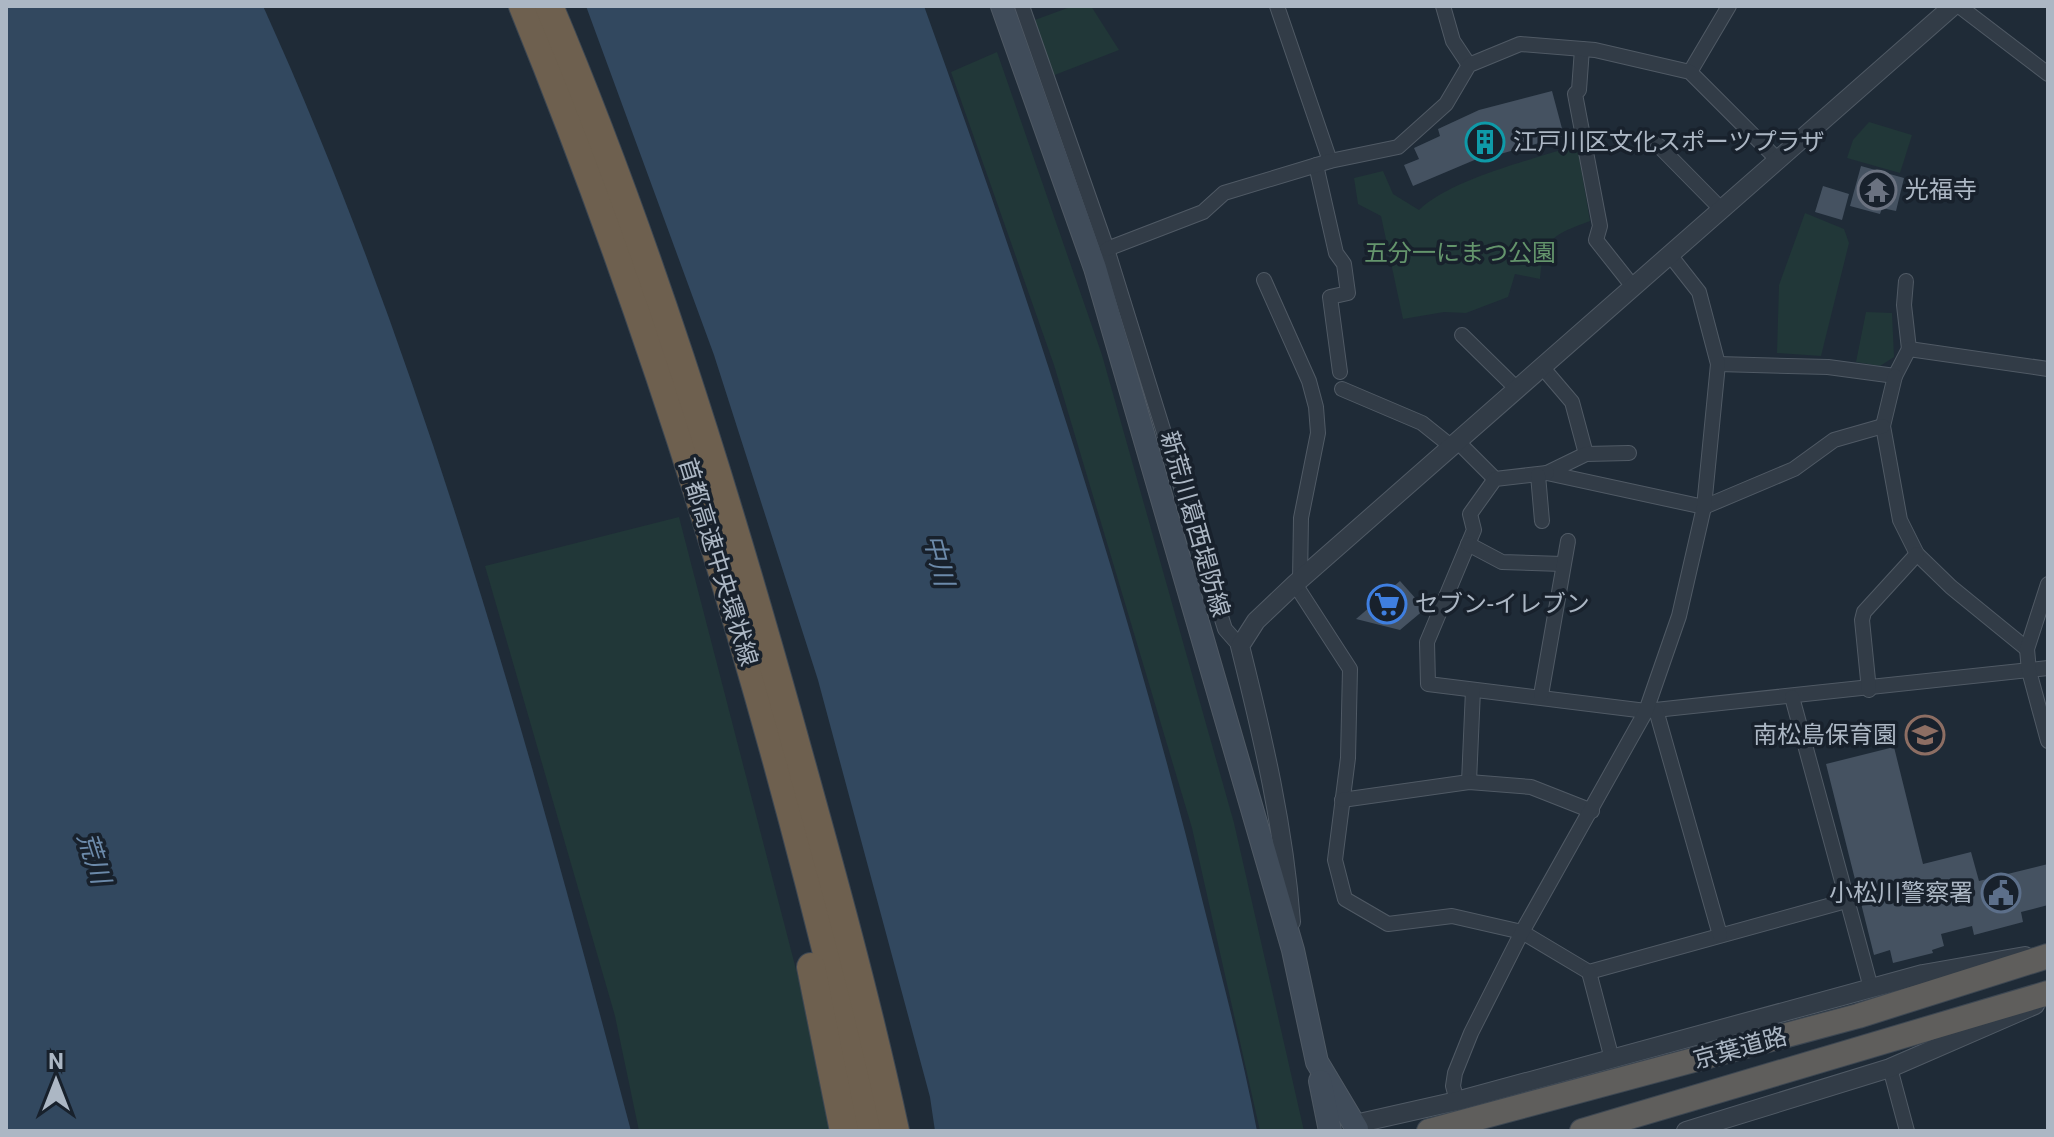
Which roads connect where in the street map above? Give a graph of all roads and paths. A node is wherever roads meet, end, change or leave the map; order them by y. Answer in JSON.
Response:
{"nodes":[{"id":1,"x":523,"y":6,"type":"edge"},
{"id":2,"x":549,"y":6,"type":"edge"},
{"id":3,"x":1002,"y":6,"type":"edge"},
{"id":4,"x":1022,"y":6,"type":"edge"},
{"id":5,"x":1277,"y":6,"type":"edge"},
{"id":6,"x":1443,"y":6,"type":"edge"},
{"id":7,"x":1729,"y":6,"type":"edge"},
{"id":8,"x":1956,"y":6,"type":"edge"},
{"id":9,"x":1582,"y":49,"type":"junction"},
{"id":10,"x":1469,"y":65,"type":"junction"},
{"id":11,"x":1690,"y":72,"type":"junction"},
{"id":12,"x":2048,"y":74,"type":"edge"},
{"id":13,"x":1658,"y":145,"type":"dead end"},
{"id":14,"x":1779,"y":161,"type":"junction"},
{"id":15,"x":1323,"y":163,"type":"junction"},
{"id":16,"x":1722,"y":210,"type":"junction"},
{"id":17,"x":1107,"y":249,"type":"junction"},
{"id":18,"x":1670,"y":255,"type":"junction"},
{"id":19,"x":1264,"y":280,"type":"dead end"},
{"id":20,"x":1906,"y":281,"type":"dead end"},
{"id":21,"x":1634,"y":288,"type":"junction"},
{"id":22,"x":1462,"y":335,"type":"dead end"},
{"id":23,"x":1909,"y":349,"type":"junction"},
{"id":24,"x":1718,"y":364,"type":"junction"},
{"id":25,"x":1543,"y":368,"type":"junction"},
{"id":26,"x":2048,"y":369,"type":"edge"},
{"id":27,"x":1340,"y":372,"type":"dead end"},
{"id":28,"x":1895,"y":376,"type":"junction"},
{"id":29,"x":1342,"y":389,"type":"dead end"},
{"id":30,"x":1518,"y":390,"type":"junction"},
{"id":31,"x":1883,"y":426,"type":"junction"},
{"id":32,"x":1455,"y":444,"type":"junction"},
{"id":33,"x":1629,"y":453,"type":"dead end"},
{"id":34,"x":1586,"y":454,"type":"junction"},
{"id":35,"x":1543,"y":474,"type":"junction"},
{"id":36,"x":1495,"y":479,"type":"junction"},
{"id":37,"x":1704,"y":507,"type":"junction"},
{"id":38,"x":1542,"y":521,"type":"dead end"},
{"id":39,"x":1568,"y":541,"type":"dead end"},
{"id":40,"x":1468,"y":544,"type":"junction"},
{"id":41,"x":1917,"y":554,"type":"junction"},
{"id":42,"x":1563,"y":564,"type":"junction"},
{"id":43,"x":1298,"y":582,"type":"junction"},
{"id":44,"x":2048,"y":584,"type":"edge"},
{"id":45,"x":1240,"y":646,"type":"junction"},
{"id":46,"x":2027,"y":649,"type":"junction"},
{"id":47,"x":2048,"y":668,"type":"edge"},
{"id":48,"x":2029,"y":671,"type":"junction"},
{"id":49,"x":1473,"y":690,"type":"junction"},
{"id":50,"x":1869,"y":690,"type":"junction"},
{"id":51,"x":1541,"y":695,"type":"junction"},
{"id":52,"x":1792,"y":697,"type":"junction"},
{"id":53,"x":1651,"y":710,"type":"junction"},
{"id":54,"x":2048,"y":741,"type":"edge"},
{"id":55,"x":1469,"y":782,"type":"junction"},
{"id":56,"x":1342,"y":800,"type":"junction"},
{"id":57,"x":1592,"y":811,"type":"junction"},
{"id":58,"x":801,"y":852,"type":"junction"},
{"id":59,"x":1846,"y":901,"type":"junction"},
{"id":60,"x":1522,"y":932,"type":"junction"},
{"id":61,"x":1720,"y":935,"type":"junction"},
{"id":62,"x":1293,"y":950,"type":"junction"},
{"id":63,"x":2048,"y":955,"type":"edge"},
{"id":64,"x":1589,"y":972,"type":"junction"},
{"id":65,"x":1871,"y":988,"type":"junction"},
{"id":66,"x":2048,"y":995,"type":"edge"},
{"id":67,"x":1612,"y":1059,"type":"junction"},
{"id":68,"x":1317,"y":1062,"type":"junction"},
{"id":69,"x":1890,"y":1068,"type":"junction"},
{"id":70,"x":1457,"y":1101,"type":"junction"},
{"id":71,"x":895,"y":1123,"type":"edge"},
{"id":72,"x":1356,"y":1127,"type":"edge"},
{"id":73,"x":844,"y":1131,"type":"edge"},
{"id":74,"x":869,"y":1131,"type":"edge"},
{"id":75,"x":1330,"y":1131,"type":"edge"},
{"id":76,"x":1429,"y":1131,"type":"edge"},
{"id":77,"x":1582,"y":1131,"type":"edge"},
{"id":78,"x":1686,"y":1131,"type":"edge"},
{"id":79,"x":1907,"y":1131,"type":"edge"}],
"edges":[{"from":1,"to":58,"type":"highway","name":"首都高速中央環状線"},
{"from":2,"to":71,"type":"highway","name":"首都高速中央環状線"},
{"from":3,"to":62,"type":"main road","name":"新荒川葛西堤防線"},
{"from":4,"to":17,"type":"street"},
{"from":5,"to":15,"type":"street"},
{"from":6,"to":10,"type":"street"},
{"from":7,"to":11,"type":"street"},
{"from":8,"to":12,"type":"street"},
{"from":8,"to":14,"type":"street"},
{"from":9,"to":10,"type":"street"},
{"from":9,"to":11,"type":"street"},
{"from":9,"to":21,"type":"street"},
{"from":10,"to":15,"type":"street"},
{"from":11,"to":14,"type":"street"},
{"from":13,"to":16,"type":"street"},
{"from":14,"to":16,"type":"street"},
{"from":15,"to":17,"type":"street"},
{"from":15,"to":27,"type":"street"},
{"from":16,"to":18,"type":"street"},
{"from":17,"to":45,"type":"street"},
{"from":18,"to":21,"type":"street"},
{"from":18,"to":24,"type":"street"},
{"from":19,"to":43,"type":"street"},
{"from":20,"to":23,"type":"street"},
{"from":21,"to":25,"type":"street"},
{"from":22,"to":30,"type":"street"},
{"from":23,"to":26,"type":"street"},
{"from":23,"to":28,"type":"street"},
{"from":24,"to":28,"type":"street"},
{"from":24,"to":37,"type":"street"},
{"from":25,"to":30,"type":"street"},
{"from":25,"to":34,"type":"street"},
{"from":28,"to":31,"type":"street"},
{"from":29,"to":32,"type":"street"},
{"from":30,"to":32,"type":"street"},
{"from":31,"to":37,"type":"street"},
{"from":31,"to":41,"type":"street"},
{"from":32,"to":36,"type":"street"},
{"from":32,"to":43,"type":"street"},
{"from":33,"to":34,"type":"street"},
{"from":34,"to":35,"type":"street"},
{"from":35,"to":36,"type":"street"},
{"from":35,"to":37,"type":"street"},
{"from":35,"to":38,"type":"street"},
{"from":36,"to":40,"type":"street"},
{"from":37,"to":53,"type":"street"},
{"from":39,"to":42,"type":"street"},
{"from":40,"to":42,"type":"street"},
{"from":40,"to":49,"type":"street"},
{"from":41,"to":46,"type":"street"},
{"from":41,"to":50,"type":"street"},
{"from":42,"to":51,"type":"street"},
{"from":43,"to":45,"type":"street"},
{"from":43,"to":56,"type":"street"},
{"from":44,"to":46,"type":"street"},
{"from":45,"to":62,"type":"street"},
{"from":46,"to":48,"type":"street"},
{"from":47,"to":48,"type":"street"},
{"from":48,"to":50,"type":"street"},
{"from":48,"to":54,"type":"street"},
{"from":49,"to":51,"type":"street"},
{"from":49,"to":55,"type":"street"},
{"from":50,"to":52,"type":"street"},
{"from":51,"to":53,"type":"street"},
{"from":52,"to":53,"type":"street"},
{"from":52,"to":59,"type":"street"},
{"from":53,"to":57,"type":"street"},
{"from":53,"to":61,"type":"street"},
{"from":55,"to":56,"type":"street"},
{"from":55,"to":57,"type":"street"},
{"from":56,"to":60,"type":"street"},
{"from":57,"to":60,"type":"street"},
{"from":58,"to":73,"type":"highway"},
{"from":58,"to":74,"type":"highway","name":"首都高速中央環状線"},
{"from":59,"to":61,"type":"street"},
{"from":59,"to":65,"type":"street"},
{"from":60,"to":64,"type":"street"},
{"from":60,"to":70,"type":"street"},
{"from":61,"to":64,"type":"street"},
{"from":62,"to":68,"type":"main road","name":"新荒川葛西堤防線"},
{"from":63,"to":65,"type":"street"},
{"from":63,"to":76,"type":"highway","name":"京葉道路"},
{"from":64,"to":67,"type":"street"},
{"from":65,"to":67,"type":"street"},
{"from":66,"to":69,"type":"street"},
{"from":66,"to":77,"type":"highway","name":"京葉道路"},
{"from":67,"to":70,"type":"street"},
{"from":68,"to":72,"type":"main road","name":"新荒川葛西堤防線"},
{"from":68,"to":75,"type":"main road","name":"新荒川葛西堤防線"},
{"from":69,"to":78,"type":"street"},
{"from":69,"to":79,"type":"street"},
{"from":70,"to":72,"type":"street"}]}
